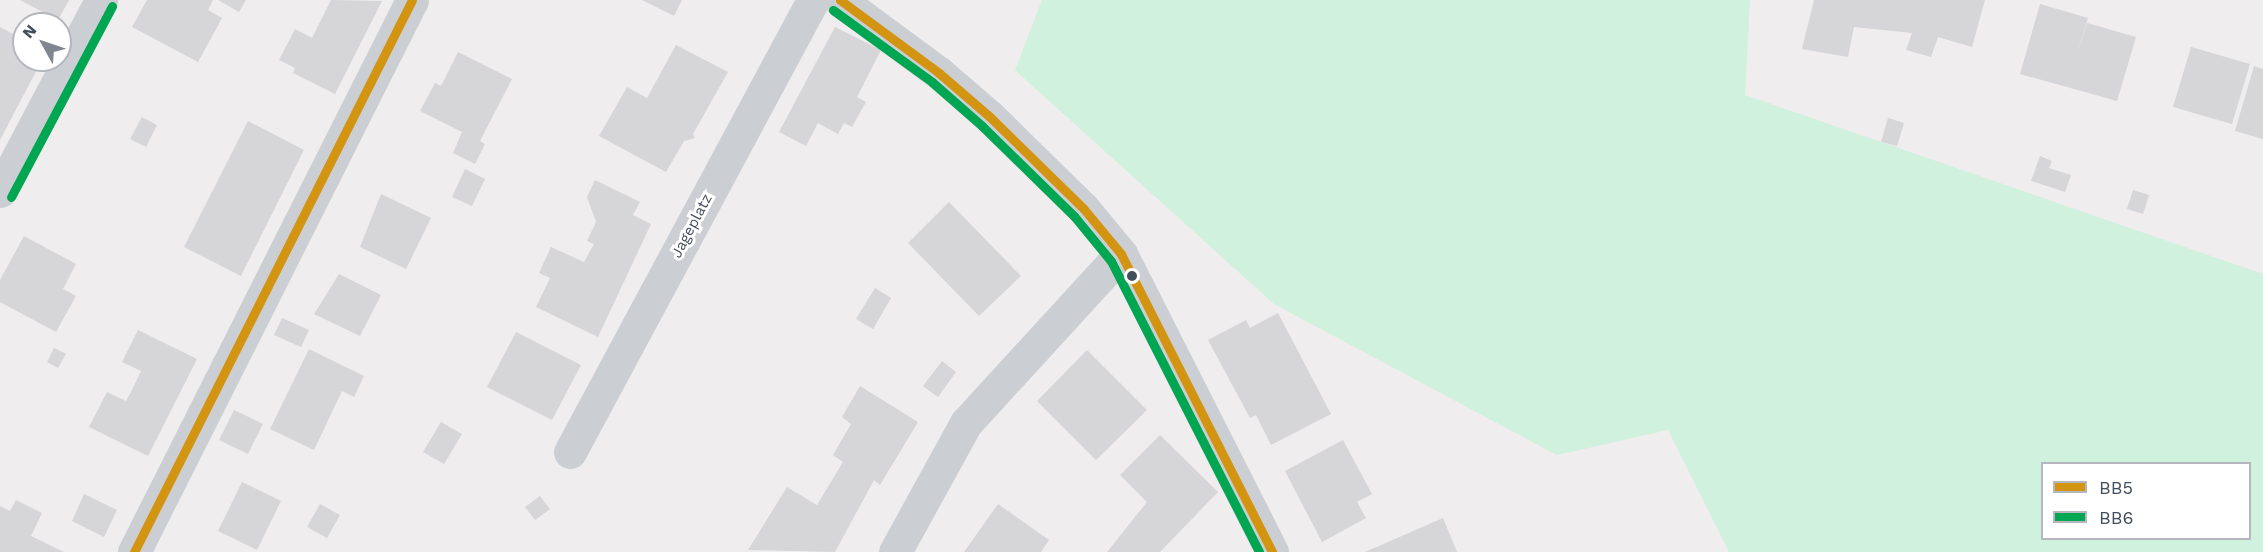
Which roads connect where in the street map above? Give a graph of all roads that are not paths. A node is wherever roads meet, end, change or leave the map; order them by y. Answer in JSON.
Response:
{"nodes":[{"id":1,"x":101,"y":0,"type":"edge"},
{"id":2,"x":412,"y":0,"type":"edge"},
{"id":3,"x":813,"y":0,"type":"edge"},
{"id":4,"x":840,"y":0,"type":"edge"},
{"id":5,"x":0,"y":191,"type":"edge"},
{"id":6,"x":1121,"y":254,"type":"junction"},
{"id":7,"x":570,"y":452,"type":"dead end"},
{"id":8,"x":134,"y":552,"type":"edge"},
{"id":9,"x":895,"y":552,"type":"edge"},
{"id":10,"x":1272,"y":552,"type":"edge"}],
"edges":[{"from":1,"to":5,"type":"street"},
{"from":2,"to":8,"type":"street"},
{"from":3,"to":7,"type":"street","name":"Jageplatz"},
{"from":4,"to":6,"type":"street"},
{"from":6,"to":9,"type":"street"},
{"from":6,"to":10,"type":"street"}]}
